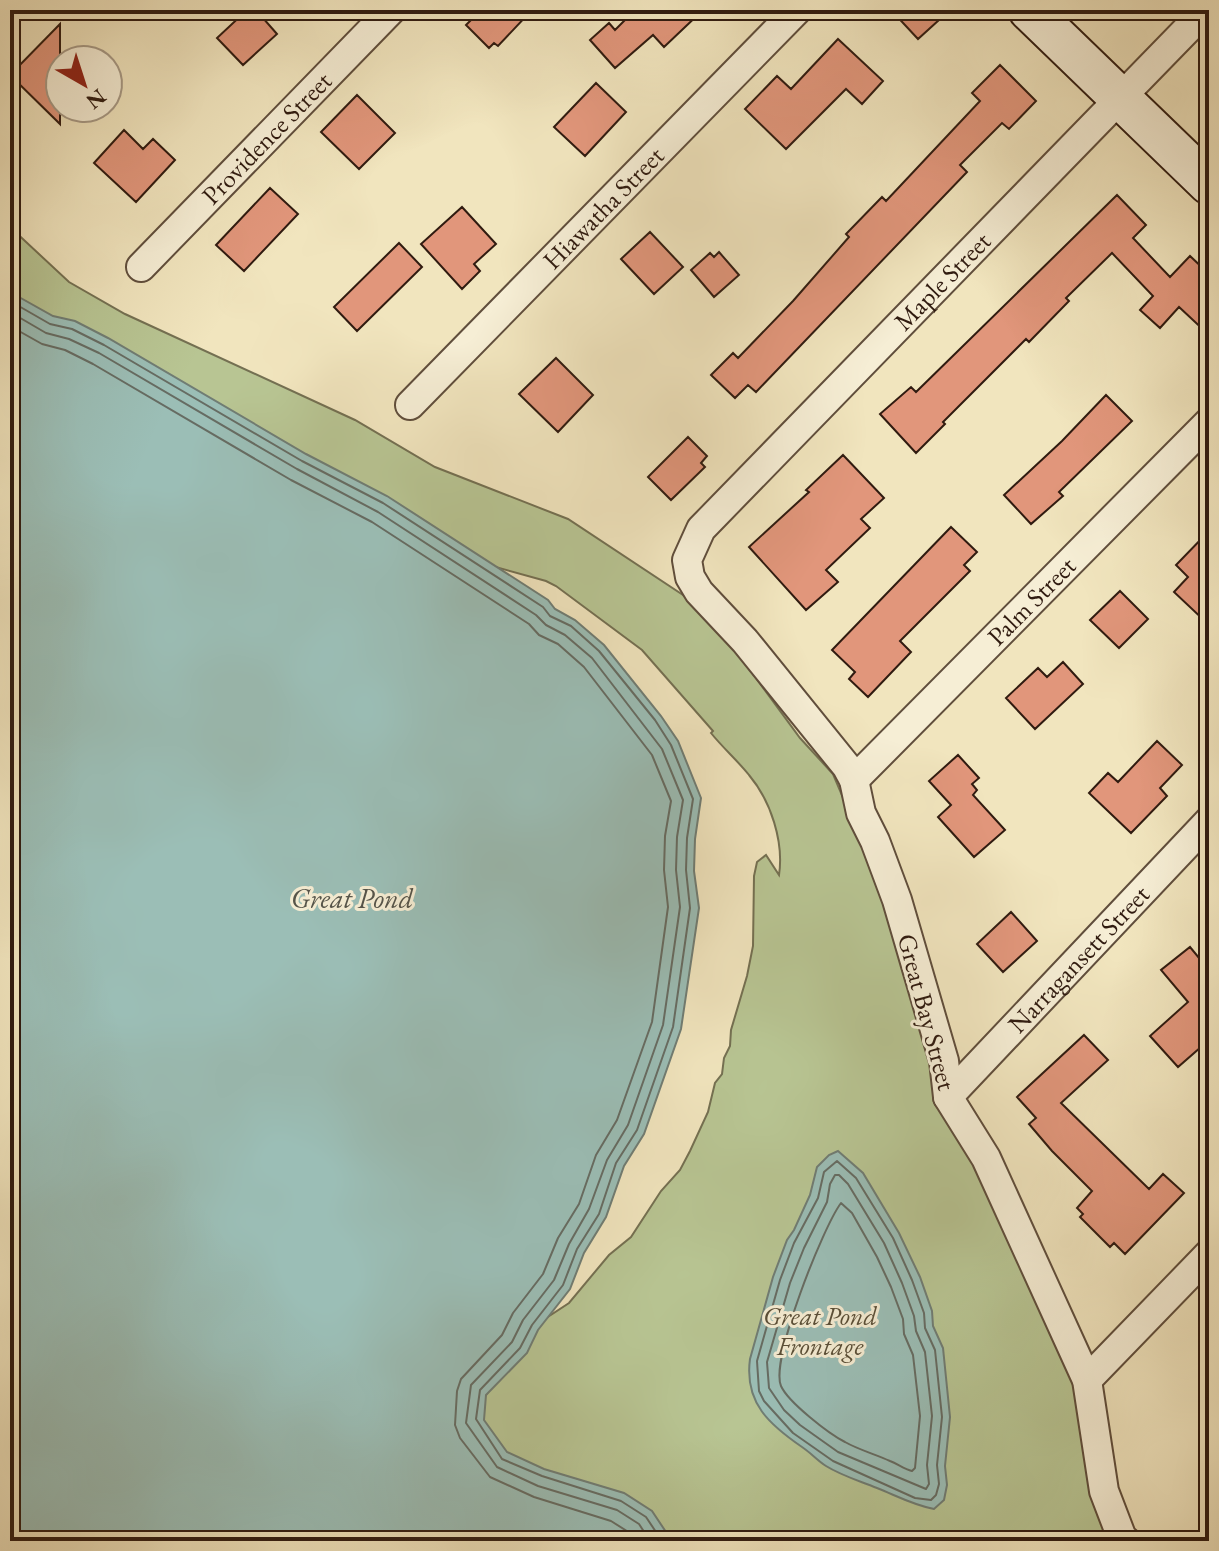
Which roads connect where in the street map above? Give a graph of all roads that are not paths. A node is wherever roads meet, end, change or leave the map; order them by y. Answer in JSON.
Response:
{"nodes":[{"id":1,"x":391,"y":10,"type":"edge"},
{"id":2,"x":797,"y":10,"type":"edge"},
{"id":3,"x":1029,"y":10,"type":"edge"},
{"id":4,"x":1206,"y":10,"type":"edge"},
{"id":5,"x":1121,"y":99,"type":"junction"},
{"id":6,"x":1209,"y":184,"type":"edge"},
{"id":7,"x":141,"y":267,"type":"dead end"},
{"id":8,"x":410,"y":405,"type":"dead end"},
{"id":9,"x":1209,"y":422,"type":"edge"},
{"id":10,"x":687,"y":560,"type":"joint"},
{"id":11,"x":854,"y":780,"type":"junction"},
{"id":12,"x":1209,"y":821,"type":"edge"},
{"id":13,"x":948,"y":1097,"type":"junction"},
{"id":14,"x":1209,"y":1254,"type":"edge"},
{"id":15,"x":1087,"y":1380,"type":"junction"},
{"id":16,"x":1126,"y":1541,"type":"edge"}],
"edges":[{"from":1,"to":7,"type":"street","name":"Providence Street"},
{"from":2,"to":8,"type":"street","name":"Hiawatha Street"},
{"from":3,"to":5,"type":"main road"},
{"from":4,"to":5,"type":"street","name":"Maple Street"},
{"from":5,"to":6,"type":"main road"},
{"from":5,"to":10,"type":"street","name":"Maple Street"},
{"from":9,"to":11,"type":"street","name":"Palm Street"},
{"from":10,"to":11,"type":"street","name":"Great Bay Street"},
{"from":11,"to":13,"type":"street","name":"Great Bay Street"},
{"from":12,"to":13,"type":"street","name":"Narragansett Street"},
{"from":13,"to":15,"type":"street","name":"Great Bay Street"},
{"from":14,"to":15,"type":"street"},
{"from":15,"to":16,"type":"street","name":"Great Bay Street"}]}
